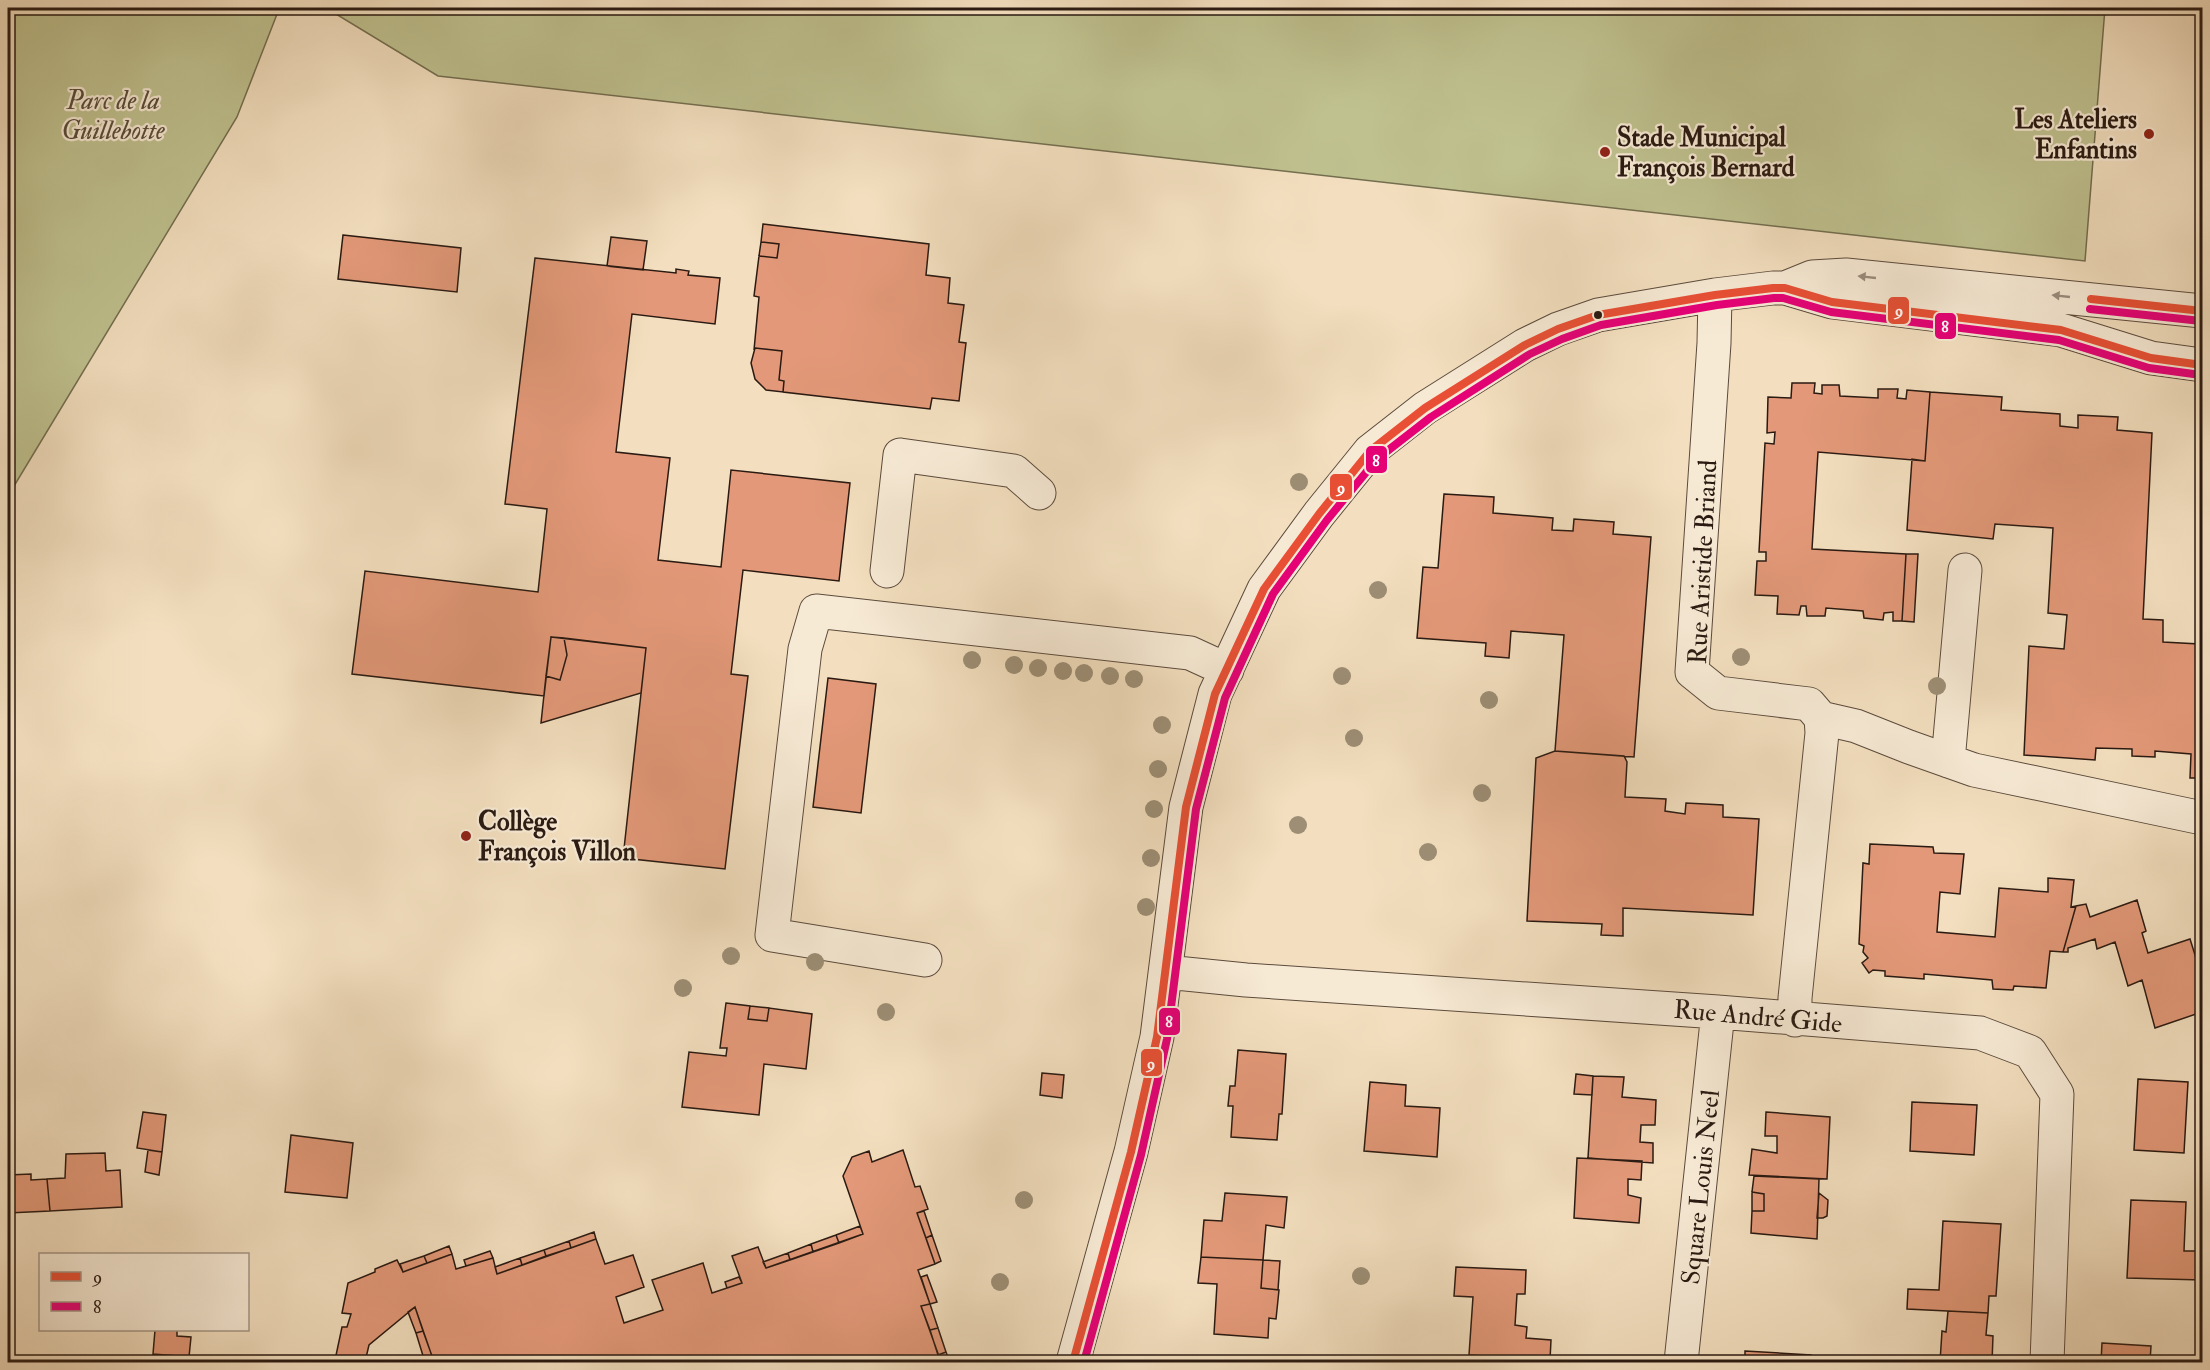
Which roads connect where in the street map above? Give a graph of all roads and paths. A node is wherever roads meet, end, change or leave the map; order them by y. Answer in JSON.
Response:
{"nodes":[{"id":1,"x":1785,"y":288,"type":"junction"},
{"id":2,"x":1714,"y":295,"type":"junction"},
{"id":3,"x":2202,"y":310,"type":"edge"},
{"id":4,"x":2202,"y":365,"type":"edge"},
{"id":5,"x":1039,"y":492,"type":"dead end"},
{"id":6,"x":1965,"y":570,"type":"dead end"},
{"id":7,"x":887,"y":571,"type":"dead end"},
{"id":8,"x":1227,"y":670,"type":"junction"},
{"id":9,"x":1821,"y":718,"type":"junction"},
{"id":10,"x":1948,"y":761,"type":"junction"},
{"id":11,"x":2202,"y":818,"type":"edge"},
{"id":12,"x":925,"y":960,"type":"dead end"},
{"id":13,"x":1166,"y":972,"type":"junction"},
{"id":14,"x":1718,"y":1012,"type":"junction"},
{"id":15,"x":1795,"y":1020,"type":"junction"},
{"id":16,"x":1073,"y":1362,"type":"edge"},
{"id":17,"x":1681,"y":1362,"type":"edge"},
{"id":18,"x":2047,"y":1362,"type":"edge"}],
"edges":[{"from":1,"to":2,"type":"street"},
{"from":3,"to":1,"type":"street","one_way":true},
{"from":1,"to":4,"type":"street"},
{"from":2,"to":8,"type":"street"},
{"from":2,"to":9,"type":"street","name":"Rue Aristide Briand"},
{"from":5,"to":7,"type":"street"},
{"from":6,"to":10,"type":"street"},
{"from":8,"to":12,"type":"street"},
{"from":8,"to":13,"type":"street"},
{"from":9,"to":10,"type":"street"},
{"from":9,"to":15,"type":"street"},
{"from":10,"to":11,"type":"street"},
{"from":13,"to":14,"type":"street","name":"Rue André Gide"},
{"from":13,"to":16,"type":"street"},
{"from":14,"to":15,"type":"street","name":"Rue André Gide"},
{"from":14,"to":17,"type":"street","name":"Square Louis Neel"},
{"from":15,"to":18,"type":"street","name":"Rue André Gide"}]}
